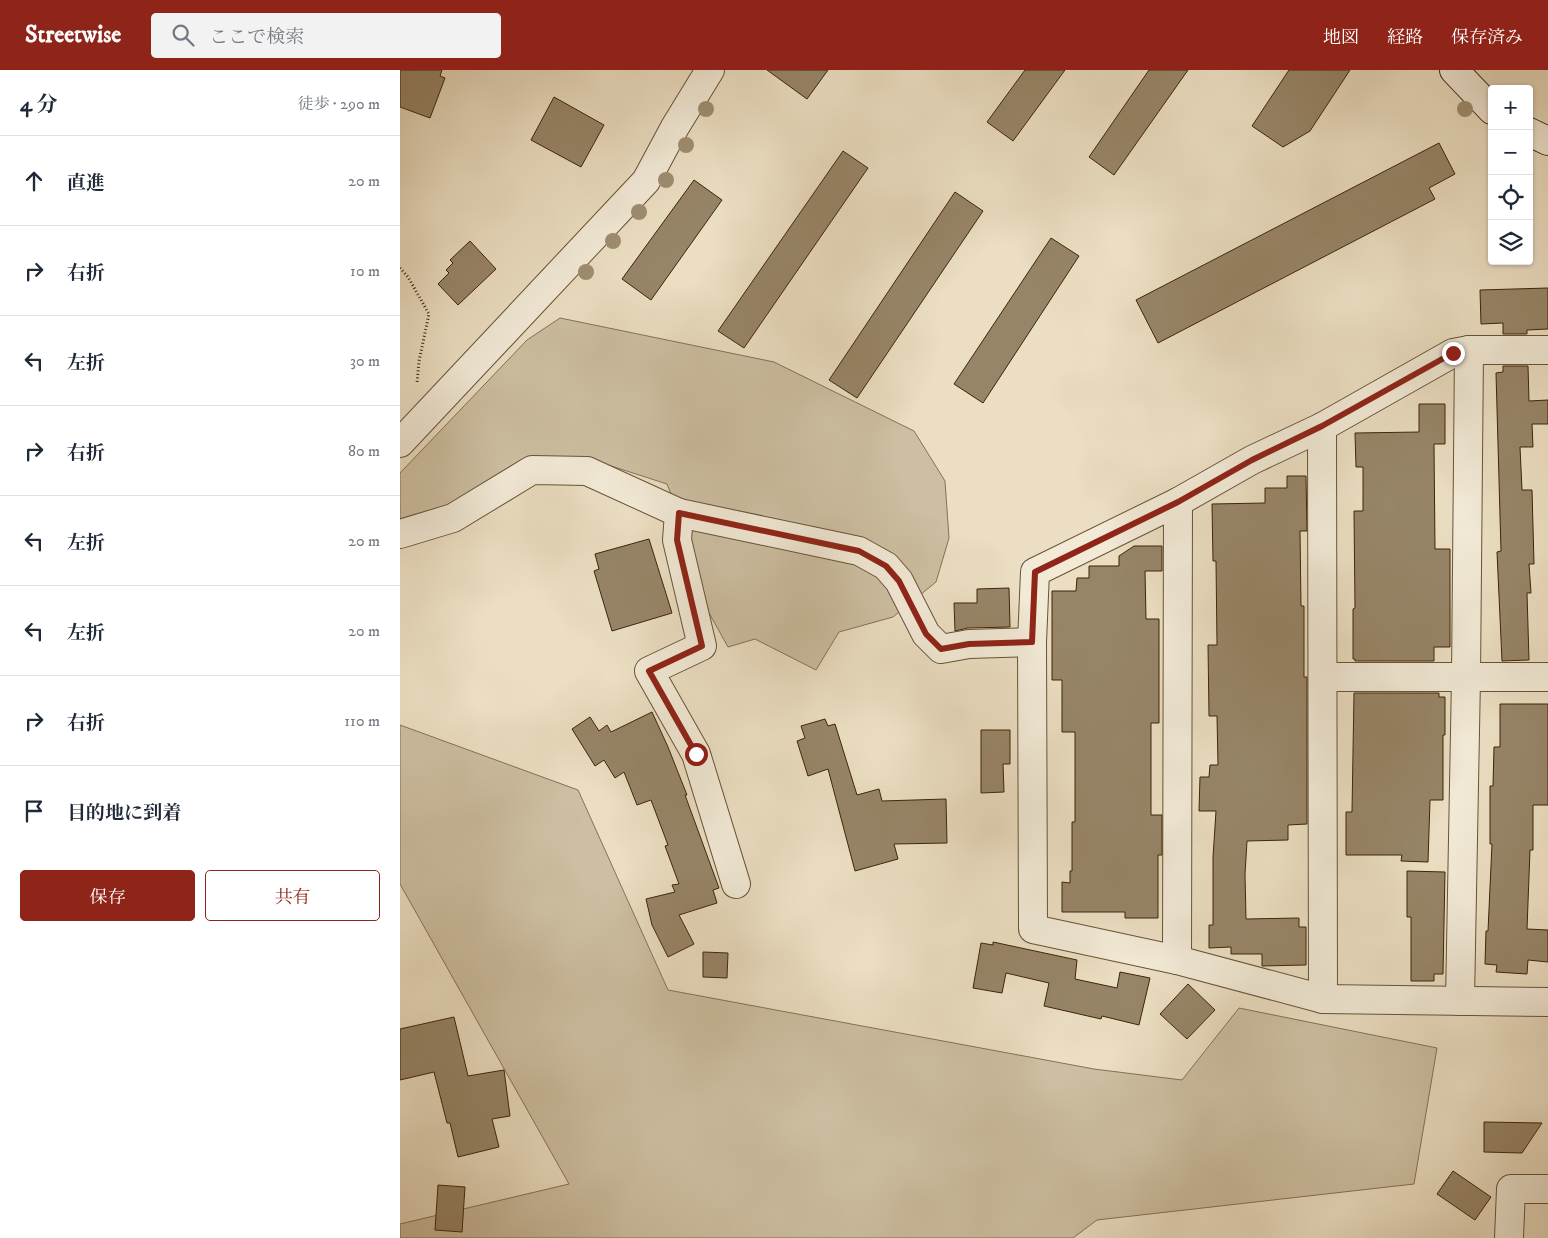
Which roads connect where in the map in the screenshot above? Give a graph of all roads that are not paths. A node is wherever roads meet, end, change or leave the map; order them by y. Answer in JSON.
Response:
{"nodes":[{"id":1,"x":710,"y":70,"type":"edge"},
{"id":2,"x":1454,"y":70,"type":"edge"},
{"id":3,"x":1488,"y":106,"type":"edge"},
{"id":4,"x":1533,"y":134,"type":"edge"},
{"id":5,"x":1548,"y":141,"type":"edge"},
{"id":6,"x":1469,"y":350,"type":"junction"},
{"id":7,"x":1548,"y":350,"type":"edge"},
{"id":8,"x":1322,"y":426,"type":"junction"},
{"id":9,"x":407,"y":436,"type":"edge"},
{"id":10,"x":1178,"y":502,"type":"junction"},
{"id":11,"x":679,"y":513,"type":"junction"},
{"id":12,"x":400,"y":534,"type":"edge"},
{"id":13,"x":1032,"y":642,"type":"junction"},
{"id":14,"x":1323,"y":677,"type":"junction"},
{"id":15,"x":1466,"y":677,"type":"junction"},
{"id":16,"x":1548,"y":677,"type":"edge"},
{"id":17,"x":736,"y":884,"type":"dead end"},
{"id":18,"x":1177,"y":960,"type":"junction"},
{"id":19,"x":1323,"y":999,"type":"junction"},
{"id":20,"x":1460,"y":1001,"type":"junction"},
{"id":21,"x":1548,"y":1002,"type":"edge"},
{"id":22,"x":1548,"y":1189,"type":"edge"},
{"id":23,"x":1509,"y":1238,"type":"edge"}],
"edges":[{"from":1,"to":9,"type":"street"},
{"from":2,"to":3,"type":"street"},
{"from":4,"to":5,"type":"street"},
{"from":6,"to":7,"type":"street"},
{"from":6,"to":8,"type":"street"},
{"from":6,"to":15,"type":"street"},
{"from":8,"to":10,"type":"street"},
{"from":8,"to":14,"type":"street"},
{"from":10,"to":13,"type":"street"},
{"from":10,"to":18,"type":"street"},
{"from":11,"to":12,"type":"street"},
{"from":11,"to":13,"type":"street"},
{"from":11,"to":17,"type":"street"},
{"from":13,"to":18,"type":"street"},
{"from":14,"to":15,"type":"street"},
{"from":14,"to":19,"type":"street"},
{"from":15,"to":16,"type":"street"},
{"from":15,"to":20,"type":"street"},
{"from":18,"to":19,"type":"street"},
{"from":19,"to":20,"type":"street"},
{"from":20,"to":21,"type":"street"},
{"from":22,"to":23,"type":"street"}]}
